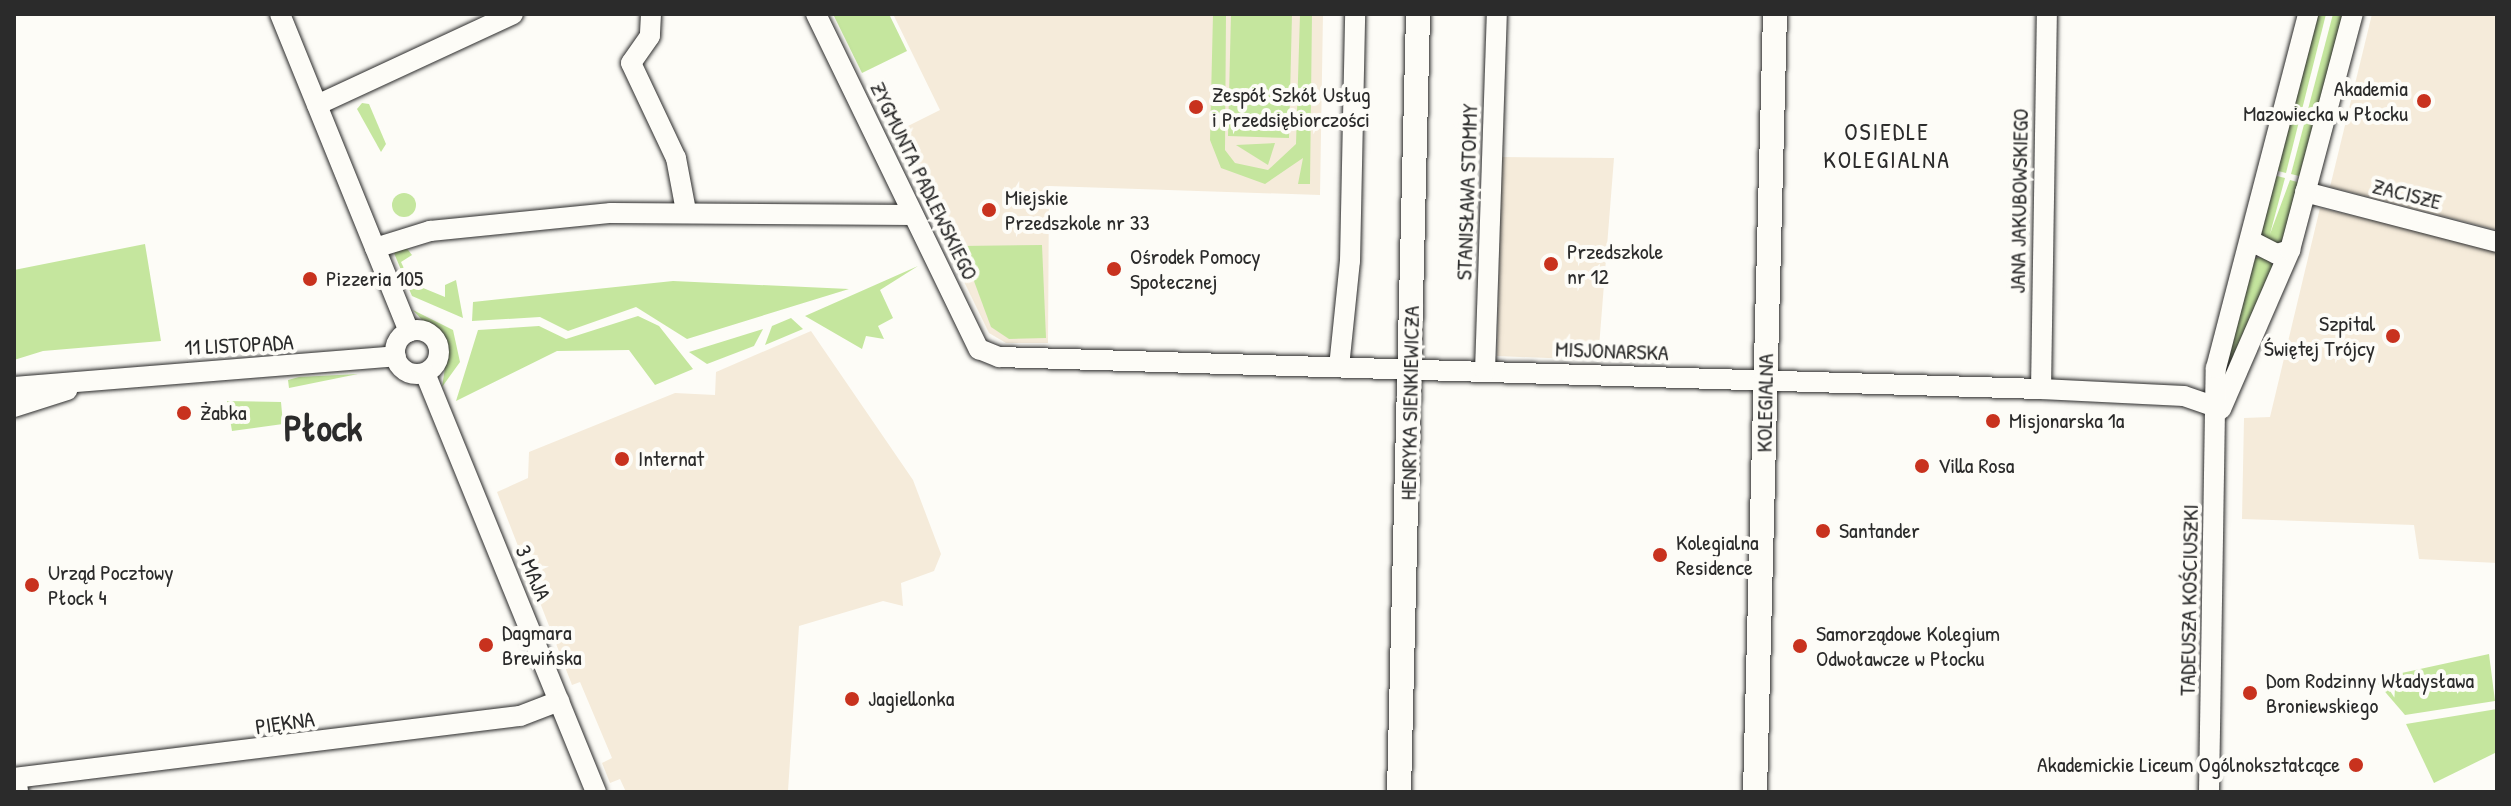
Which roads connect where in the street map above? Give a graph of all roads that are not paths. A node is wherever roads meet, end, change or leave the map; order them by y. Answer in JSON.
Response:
{"nodes":[{"id":1,"x":280,"y":14,"type":"edge"},
{"id":2,"x":513,"y":14,"type":"edge"},
{"id":3,"x":651,"y":14,"type":"edge"},
{"id":4,"x":816,"y":14,"type":"edge"},
{"id":5,"x":1355,"y":14,"type":"edge"},
{"id":6,"x":1418,"y":14,"type":"edge"},
{"id":7,"x":1497,"y":14,"type":"edge"},
{"id":8,"x":1775,"y":14,"type":"edge"},
{"id":9,"x":2047,"y":14,"type":"edge"},
{"id":10,"x":2308,"y":14,"type":"edge"},
{"id":11,"x":2353,"y":14,"type":"edge"},
{"id":12,"x":317,"y":105,"type":"junction"},
{"id":13,"x":2305,"y":192,"type":"junction"},
{"id":14,"x":686,"y":211,"type":"junction"},
{"id":15,"x":913,"y":215,"type":"junction"},
{"id":16,"x":2251,"y":241,"type":"junction"},
{"id":17,"x":2497,"y":242,"type":"edge"},
{"id":18,"x":375,"y":248,"type":"junction"},
{"id":19,"x":2290,"y":250,"type":"junction"},
{"id":20,"x":409,"y":332,"type":"junction"},
{"id":21,"x":396,"y":356,"type":"junction"},
{"id":22,"x":999,"y":357,"type":"joint"},
{"id":23,"x":1339,"y":367,"type":"junction"},
{"id":24,"x":1411,"y":369,"type":"junction"},
{"id":25,"x":1485,"y":371,"type":"junction"},
{"id":26,"x":425,"y":373,"type":"junction"},
{"id":27,"x":1765,"y":380,"type":"junction"},
{"id":28,"x":85,"y":383,"type":"junction"},
{"id":29,"x":14,"y":387,"type":"edge"},
{"id":30,"x":2041,"y":389,"type":"junction"},
{"id":31,"x":14,"y":407,"type":"edge"},
{"id":32,"x":2221,"y":409,"type":"junction"},
{"id":33,"x":559,"y":701,"type":"junction"},
{"id":34,"x":14,"y":778,"type":"edge"},
{"id":35,"x":596,"y":792,"type":"edge"},
{"id":36,"x":1399,"y":792,"type":"edge"},
{"id":37,"x":1755,"y":792,"type":"edge"},
{"id":38,"x":2209,"y":792,"type":"edge"}],
"edges":[{"from":1,"to":12,"type":"street"},
{"from":2,"to":12,"type":"street"},
{"from":3,"to":14,"type":"street"},
{"from":4,"to":15,"type":"street","name":"ZYGMUNTA PADLEWSKIEGO"},
{"from":5,"to":23,"type":"street"},
{"from":6,"to":24,"type":"street","name":"HENRYKA SIENKIEWICZA"},
{"from":7,"to":25,"type":"street","name":"STANISŁAWA STOMMY"},
{"from":8,"to":27,"type":"street","name":"KOLEGIALNA"},
{"from":9,"to":30,"type":"street","name":"JANA JAKUBOWSKIEGO"},
{"from":10,"to":16,"type":"street"},
{"from":11,"to":13,"type":"street"},
{"from":12,"to":18,"type":"street"},
{"from":13,"to":17,"type":"street","name":"ZACISZE"},
{"from":13,"to":19,"type":"street"},
{"from":14,"to":15,"type":"street"},
{"from":14,"to":18,"type":"street"},
{"from":15,"to":22,"type":"street","name":"ZYGMUNTA PADLEWSKIEGO"},
{"from":16,"to":19,"type":"street"},
{"from":16,"to":32,"type":"street"},
{"from":18,"to":20,"type":"street"},
{"from":19,"to":32,"type":"street"},
{"from":20,"to":21,"type":"street"},
{"from":20,"to":26,"type":"street"},
{"from":21,"to":26,"type":"street"},
{"from":21,"to":28,"type":"street","name":"11 LISTOPADA"},
{"from":22,"to":23,"type":"street","name":"MISJONARSKA"},
{"from":23,"to":24,"type":"street","name":"MISJONARSKA"},
{"from":24,"to":25,"type":"street","name":"MISJONARSKA"},
{"from":24,"to":36,"type":"street","name":"HENRYKA SIENKIEWICZA"},
{"from":25,"to":27,"type":"street","name":"MISJONARSKA"},
{"from":26,"to":33,"type":"street","name":"3 MAJA"},
{"from":27,"to":30,"type":"street","name":"MISJONARSKA"},
{"from":27,"to":37,"type":"street","name":"KOLEGIALNA"},
{"from":28,"to":29,"type":"street","name":"11 LISTOPADA"},
{"from":28,"to":31,"type":"street","name":"11 LISTOPADA"},
{"from":30,"to":32,"type":"street","name":"MISJONARSKA"},
{"from":32,"to":38,"type":"street","name":"TADEUSZA KOŚCIUSZKI"},
{"from":33,"to":34,"type":"street","name":"PIĘKNA"},
{"from":33,"to":35,"type":"street","name":"3 MAJA"}]}
